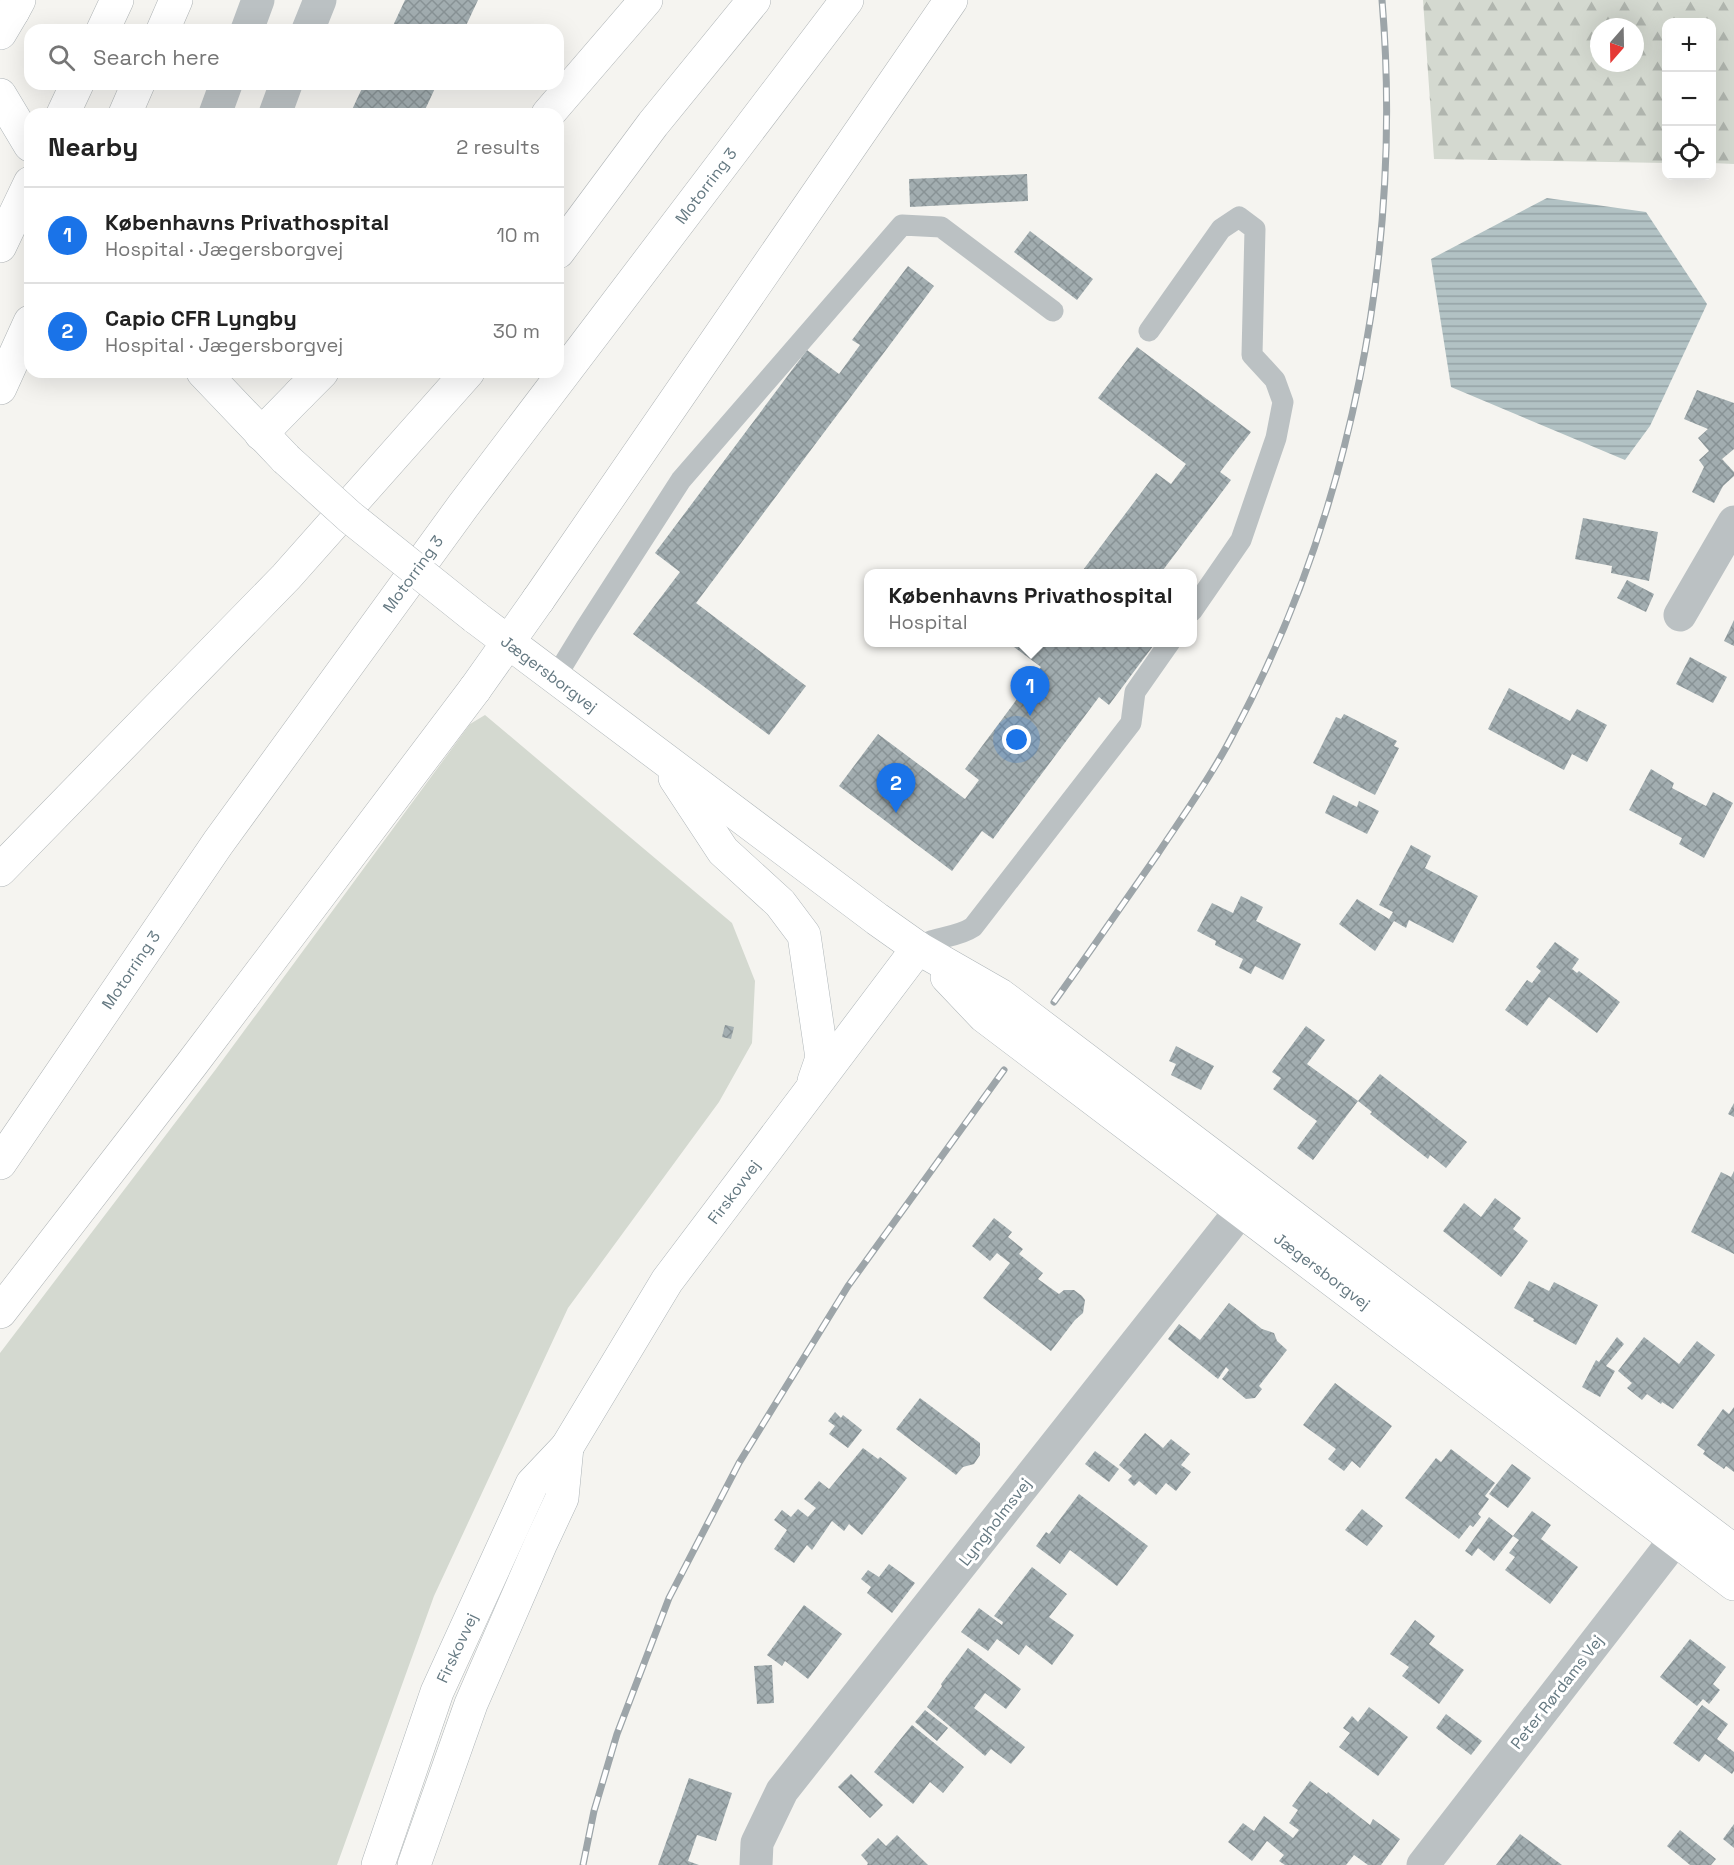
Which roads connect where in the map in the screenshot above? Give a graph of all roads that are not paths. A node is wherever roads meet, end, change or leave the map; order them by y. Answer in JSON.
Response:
{"nodes":[{"id":1,"x":117,"y":0,"type":"edge"},
{"id":2,"x":176,"y":0,"type":"edge"},
{"id":3,"x":258,"y":0,"type":"edge"},
{"id":4,"x":320,"y":0,"type":"edge"},
{"id":5,"x":646,"y":0,"type":"edge"},
{"id":6,"x":754,"y":0,"type":"edge"},
{"id":7,"x":847,"y":0,"type":"edge"},
{"id":8,"x":951,"y":0,"type":"edge"},
{"id":9,"x":106,"y":24,"type":"edge"},
{"id":10,"x":166,"y":24,"type":"edge"},
{"id":11,"x":248,"y":24,"type":"edge"},
{"id":12,"x":310,"y":24,"type":"edge"},
{"id":13,"x":74,"y":90,"type":"edge"},
{"id":14,"x":135,"y":90,"type":"edge"},
{"id":15,"x":224,"y":90,"type":"edge"},
{"id":16,"x":284,"y":90,"type":"edge"},
{"id":17,"x":3,"y":100,"type":"edge"},
{"id":18,"x":66,"y":108,"type":"edge"},
{"id":19,"x":128,"y":108,"type":"edge"},
{"id":20,"x":217,"y":108,"type":"edge"},
{"id":21,"x":277,"y":108,"type":"edge"},
{"id":22,"x":553,"y":108,"type":"edge"},
{"id":23,"x":24,"y":135,"type":"edge"},
{"id":24,"x":24,"y":196,"type":"edge"},
{"id":25,"x":564,"y":244,"type":"edge"},
{"id":26,"x":0,"y":246,"type":"edge"},
{"id":27,"x":1053,"y":311,"type":"dead end"},
{"id":28,"x":1149,"y":330,"type":"dead end"},
{"id":29,"x":24,"y":335,"type":"edge"},
{"id":30,"x":564,"y":372,"type":"edge"},
{"id":31,"x":209,"y":378,"type":"edge"},
{"id":32,"x":463,"y":378,"type":"edge"},
{"id":33,"x":559,"y":378,"type":"edge"},
{"id":34,"x":311,"y":383,"type":"edge"},
{"id":35,"x":0,"y":388,"type":"edge"},
{"id":36,"x":261,"y":434,"type":"junction"},
{"id":37,"x":1734,"y":522,"type":"edge"},
{"id":38,"x":1197,"y":604,"type":"edge"},
{"id":39,"x":1680,"y":615,"type":"dead end"},
{"id":40,"x":507,"y":642,"type":"junction"},
{"id":41,"x":1166,"y":647,"type":"edge"},
{"id":42,"x":555,"y":678,"type":"junction"},
{"id":43,"x":662,"y":759,"type":"junction"},
{"id":44,"x":0,"y":870,"type":"edge"},
{"id":45,"x":918,"y":948,"type":"junction"},
{"id":46,"x":812,"y":1087,"type":"junction"},
{"id":47,"x":0,"y":1162,"type":"edge"},
{"id":48,"x":1249,"y":1200,"type":"junction"},
{"id":49,"x":0,"y":1312,"type":"edge"},
{"id":50,"x":567,"y":1447,"type":"junction"},
{"id":51,"x":1684,"y":1530,"type":"junction"},
{"id":52,"x":1734,"y":1551,"type":"edge"},
{"id":53,"x":1734,"y":1584,"type":"edge"},
{"id":54,"x":378,"y":1865,"type":"edge"},
{"id":55,"x":414,"y":1865,"type":"edge"},
{"id":56,"x":756,"y":1865,"type":"edge"},
{"id":57,"x":1423,"y":1865,"type":"edge"}],
"edges":[{"from":1,"to":9,"type":"main road"},
{"from":2,"to":10,"type":"main road"},
{"from":3,"to":11,"type":"street"},
{"from":4,"to":12,"type":"street"},
{"from":5,"to":22,"type":"main road"},
{"from":6,"to":25,"type":"main road"},
{"from":7,"to":30,"type":"main road","name":"Motorring 3"},
{"from":8,"to":40,"type":"main road"},
{"from":13,"to":18,"type":"main road"},
{"from":14,"to":19,"type":"main road"},
{"from":15,"to":20,"type":"street"},
{"from":16,"to":21,"type":"street"},
{"from":17,"to":23,"type":"main road"},
{"from":24,"to":26,"type":"main road"},
{"from":27,"to":42,"type":"lane"},
{"from":28,"to":38,"type":"lane"},
{"from":29,"to":35,"type":"main road"},
{"from":31,"to":36,"type":"main road","name":"Jægersborgvej"},
{"from":32,"to":44,"type":"main road"},
{"from":33,"to":47,"type":"main road","name":"Motorring 3"},
{"from":34,"to":36,"type":"main road"},
{"from":36,"to":40,"type":"main road","name":"Jægersborgvej","bridge":true},
{"from":37,"to":39,"type":"street"},
{"from":40,"to":42,"type":"main road","name":"Jægersborgvej"},
{"from":40,"to":49,"type":"main road"},
{"from":41,"to":45,"type":"lane"},
{"from":42,"to":43,"type":"main road","name":"Jægersborgvej"},
{"from":43,"to":45,"type":"main road","name":"Jægersborgvej"},
{"from":43,"to":46,"type":"main road"},
{"from":45,"to":46,"type":"main road","name":"Firskovvej"},
{"from":45,"to":48,"type":"main road","name":"Jægersborgvej"},
{"from":46,"to":50,"type":"main road","name":"Firskovvej"},
{"from":48,"to":51,"type":"main road","name":"Jægersborgvej"},
{"from":48,"to":56,"type":"street","name":"Lyngholmsvej"},
{"from":50,"to":54,"type":"main road","name":"Firskovvej"},
{"from":50,"to":55,"type":"main road","name":"Firskovvej"},
{"from":51,"to":52,"type":"main road","name":"Jægersborgvej"},
{"from":51,"to":53,"type":"main road","name":"Jægersborgvej"},
{"from":51,"to":57,"type":"street","name":"Peter Rørdams Vej"}]}
